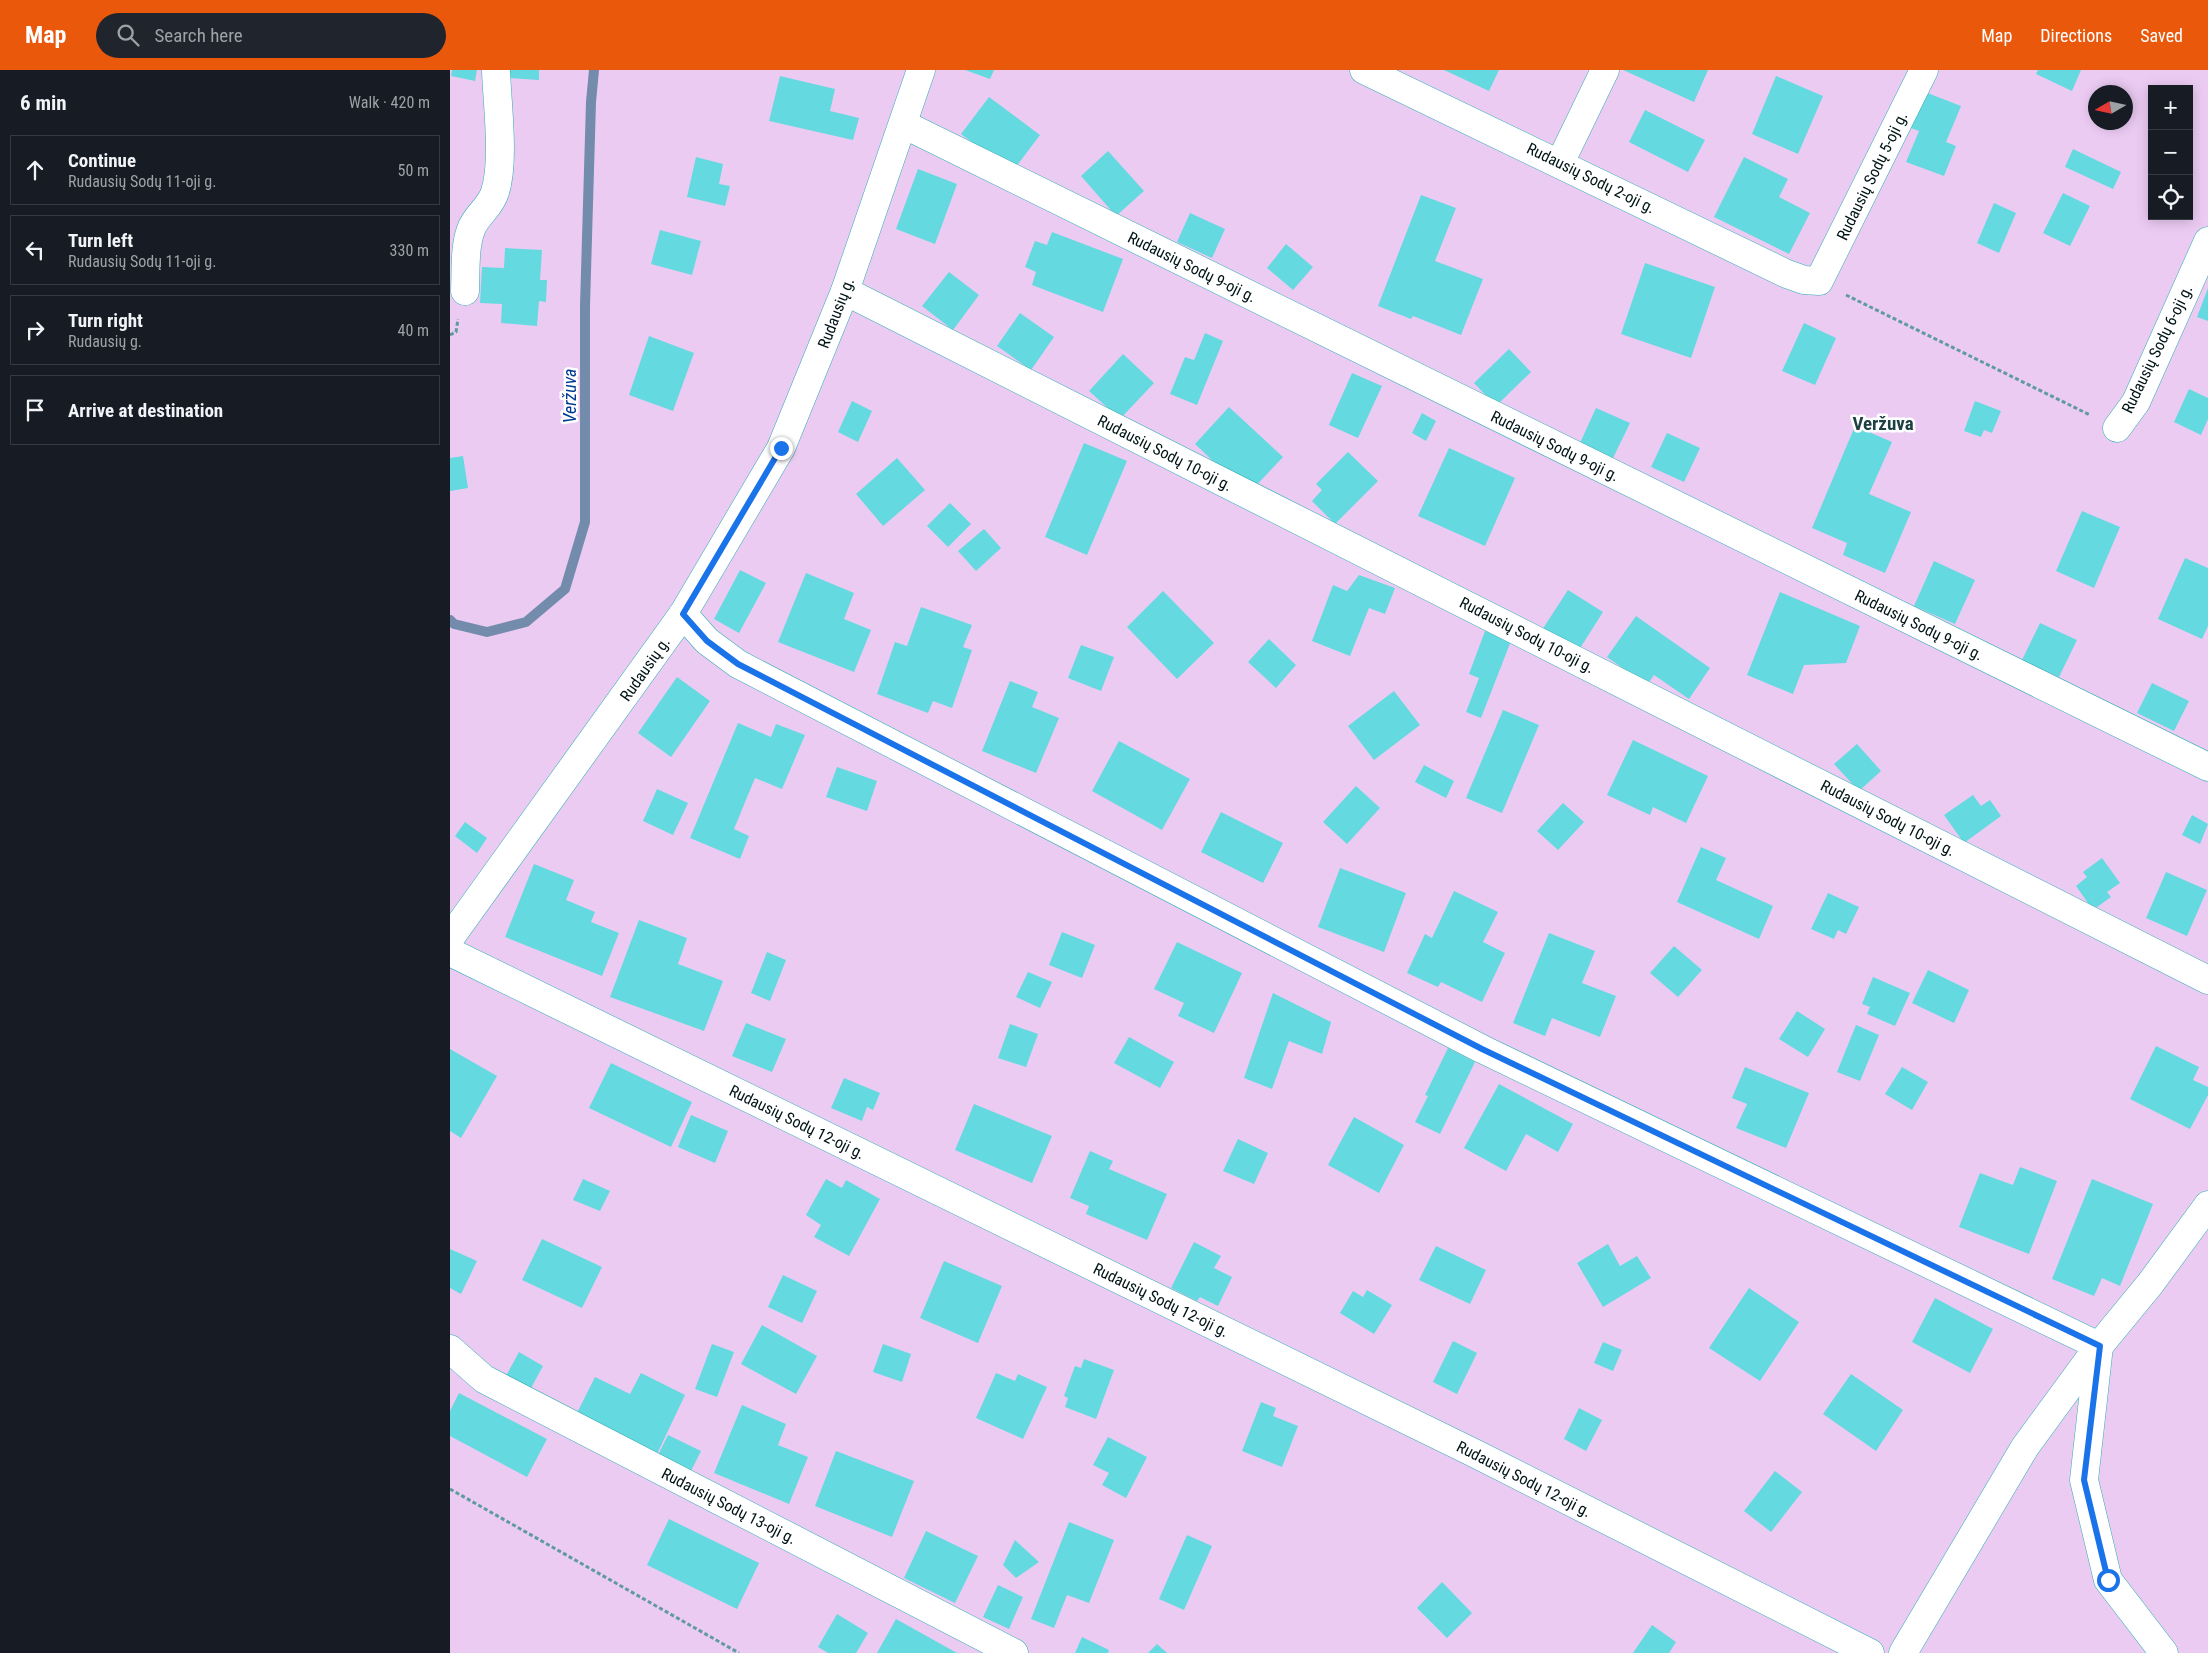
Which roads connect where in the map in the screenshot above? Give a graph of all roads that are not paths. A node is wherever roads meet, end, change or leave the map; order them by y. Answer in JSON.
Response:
{"nodes":[{"id":1,"x":496,"y":70,"type":"edge"},
{"id":2,"x":921,"y":70,"type":"edge"},
{"id":3,"x":1364,"y":70,"type":"edge"},
{"id":4,"x":1605,"y":70,"type":"edge"},
{"id":5,"x":1924,"y":70,"type":"edge"},
{"id":6,"x":903,"y":124,"type":"junction"},
{"id":7,"x":1560,"y":163,"type":"junction"},
{"id":8,"x":2208,"y":241,"type":"edge"},
{"id":9,"x":1819,"y":282,"type":"joint"},
{"id":10,"x":465,"y":291,"type":"dead end"},
{"id":11,"x":845,"y":291,"type":"junction"},
{"id":12,"x":2117,"y":428,"type":"road end"},
{"id":13,"x":683,"y":614,"type":"junction"},
{"id":14,"x":2208,"y":767,"type":"edge"},
{"id":15,"x":450,"y":938,"type":"edge"},
{"id":16,"x":450,"y":952,"type":"edge"},
{"id":17,"x":2208,"y":980,"type":"edge"},
{"id":18,"x":2208,"y":1205,"type":"edge"},
{"id":19,"x":2100,"y":1346,"type":"junction"},
{"id":20,"x":450,"y":1349,"type":"edge"},
{"id":21,"x":1014,"y":1653,"type":"edge"},
{"id":22,"x":1870,"y":1653,"type":"edge"},
{"id":23,"x":1903,"y":1653,"type":"edge"},
{"id":24,"x":2164,"y":1653,"type":"edge"}],
"edges":[{"from":1,"to":10,"type":"street"},
{"from":2,"to":6,"type":"street","name":"Rudausių g."},
{"from":3,"to":7,"type":"street","name":"Rudausių Sodų 2-oji g."},
{"from":4,"to":7,"type":"street"},
{"from":5,"to":9,"type":"street","name":"Rudausių Sodų 5-oji g."},
{"from":6,"to":11,"type":"street","name":"Rudausių g."},
{"from":6,"to":14,"type":"street","name":"Rudausių Sodų 9-oji g."},
{"from":7,"to":9,"type":"street","name":"Rudausių Sodų 2-oji g."},
{"from":8,"to":12,"type":"street","name":"Rudausių Sodų 6-oji g."},
{"from":11,"to":13,"type":"street","name":"Rudausių g."},
{"from":11,"to":17,"type":"street","name":"Rudausių Sodų 10-oji g."},
{"from":13,"to":15,"type":"street","name":"Rudausių g."},
{"from":13,"to":19,"type":"street"},
{"from":16,"to":22,"type":"street","name":"Rudausių Sodų 12-oji g."},
{"from":18,"to":19,"type":"street"},
{"from":19,"to":23,"type":"street"},
{"from":19,"to":24,"type":"street"},
{"from":20,"to":21,"type":"street","name":"Rudausių Sodų 13-oji g."}]}
